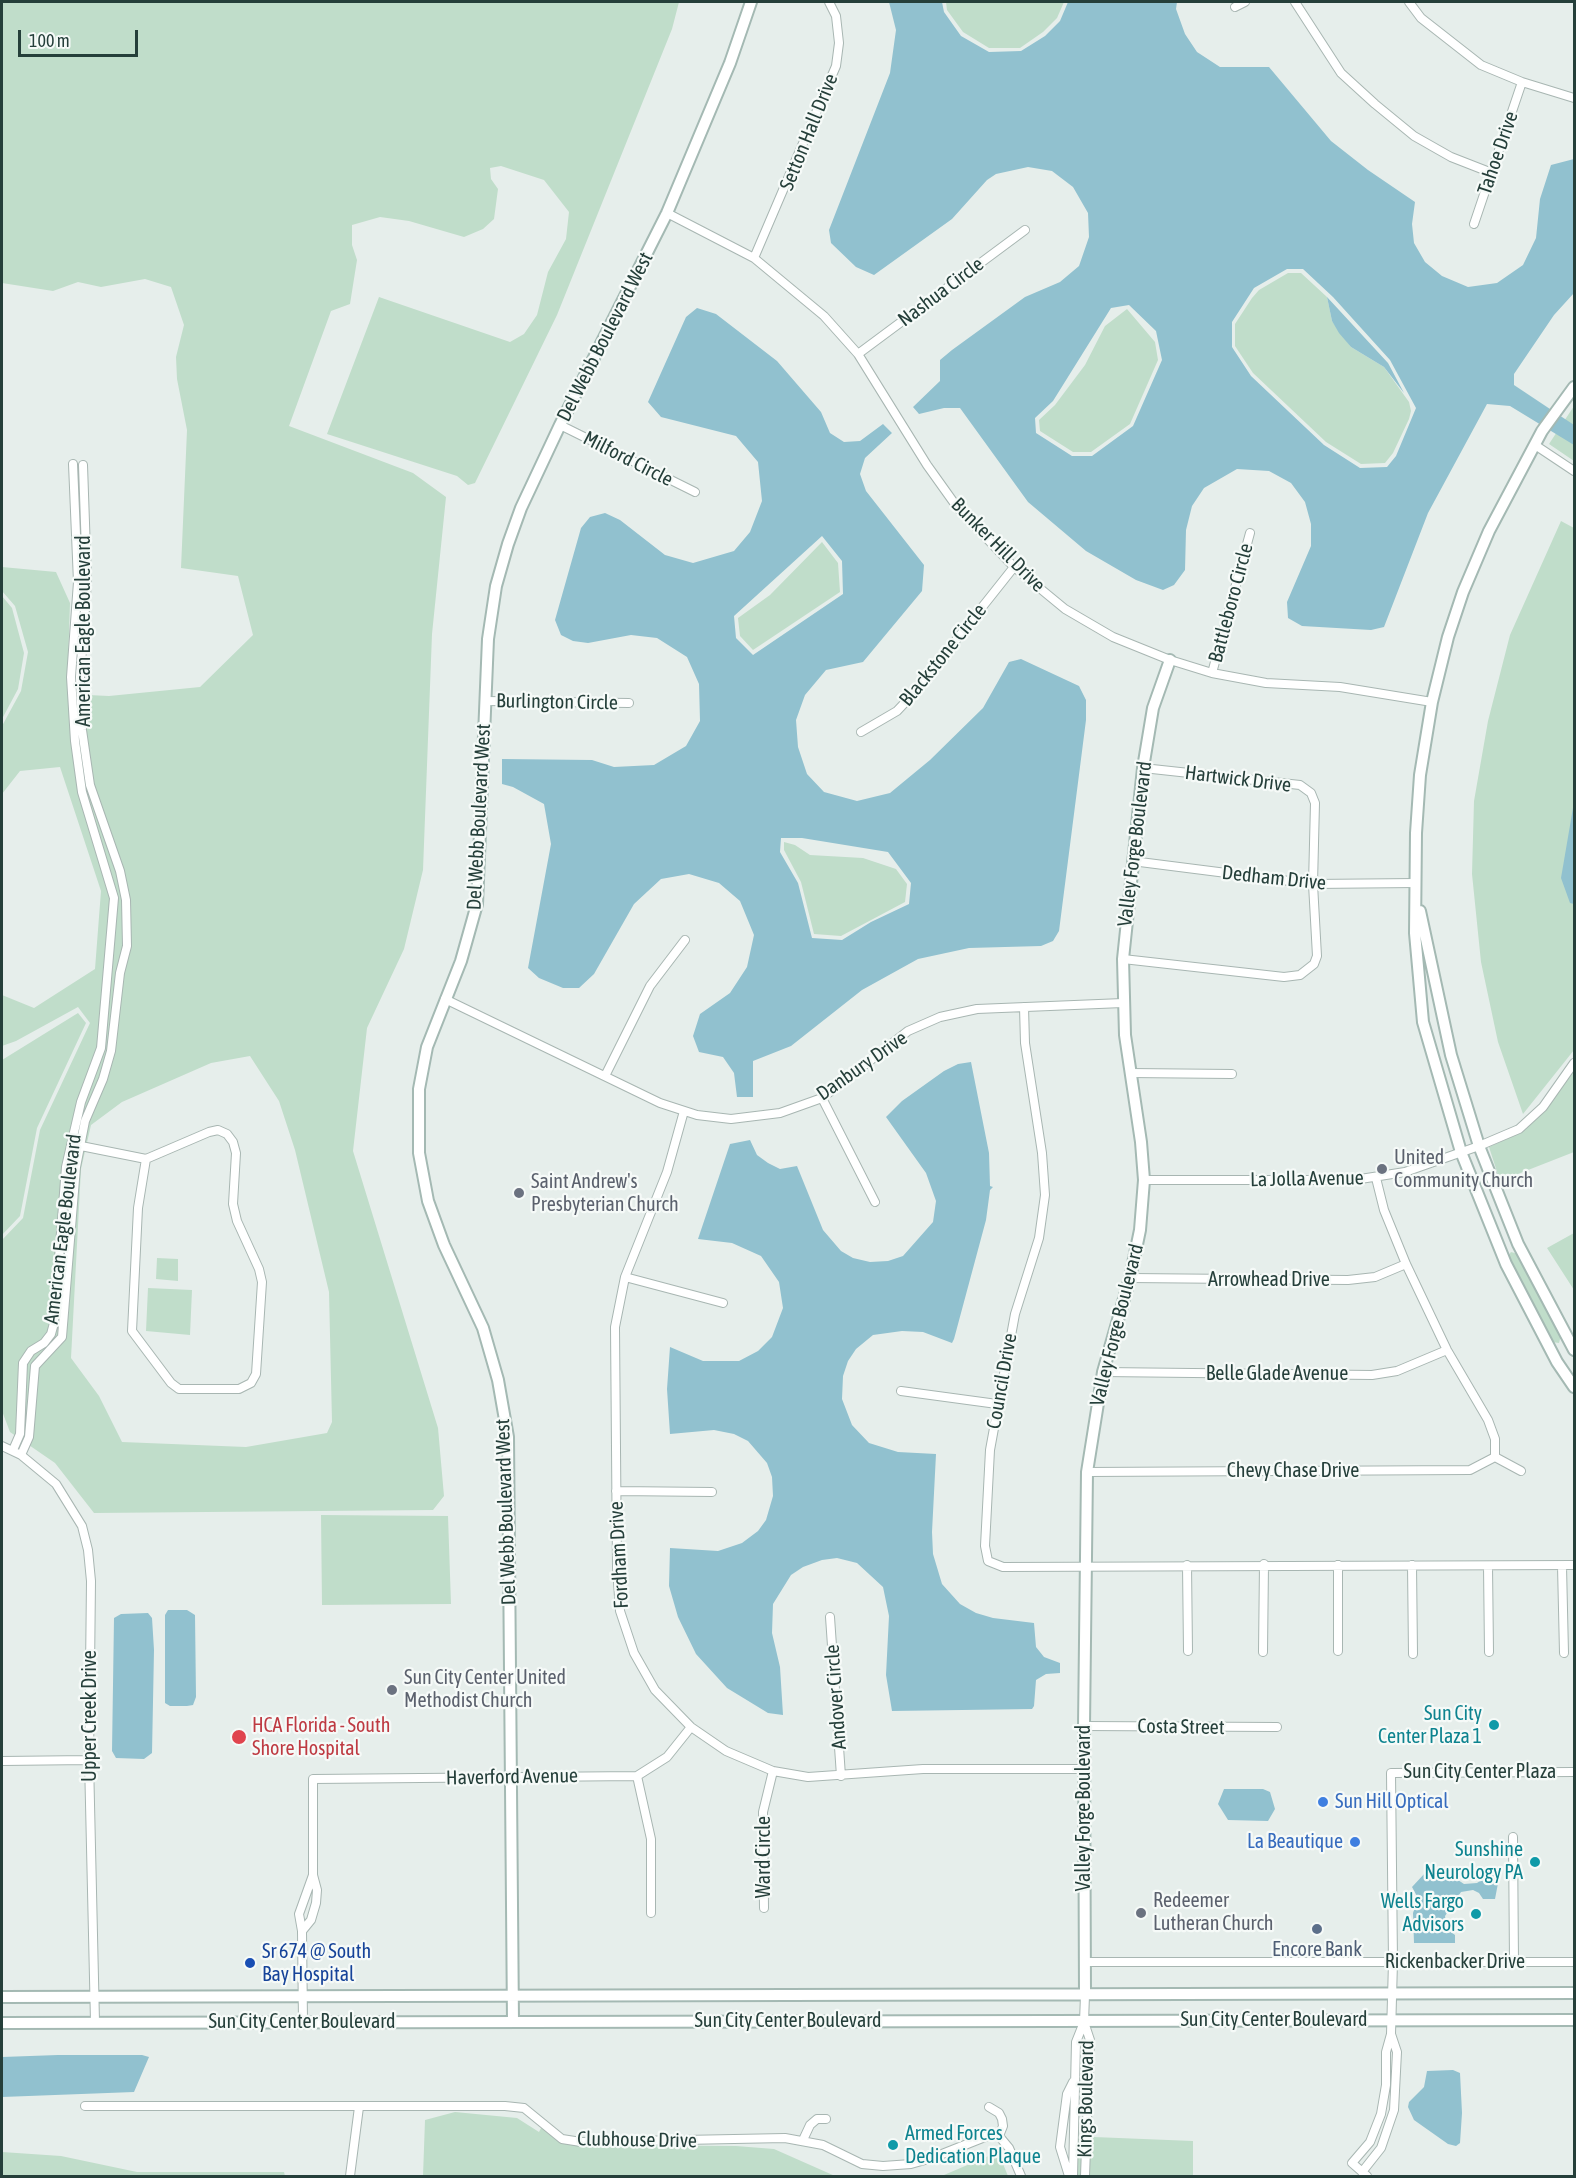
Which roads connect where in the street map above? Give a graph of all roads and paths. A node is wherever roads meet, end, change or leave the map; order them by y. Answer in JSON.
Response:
{"nodes":[{"id":1,"x":751,"y":2,"type":"edge"},
{"id":2,"x":829,"y":2,"type":"edge"},
{"id":3,"x":1245,"y":2,"type":"edge"},
{"id":4,"x":1295,"y":2,"type":"edge"},
{"id":5,"x":1409,"y":2,"type":"edge"},
{"id":6,"x":1234,"y":7,"type":"dead end"},
{"id":7,"x":1522,"y":82,"type":"junction"},
{"id":8,"x":1575,"y":98,"type":"edge"},
{"id":9,"x":1492,"y":173,"type":"junction"},
{"id":10,"x":667,"y":213,"type":"junction"},
{"id":11,"x":1474,"y":224,"type":"dead end"},
{"id":12,"x":1024,"y":230,"type":"dead end"},
{"id":13,"x":754,"y":258,"type":"junction"},
{"id":14,"x":858,"y":354,"type":"junction"},
{"id":15,"x":1575,"y":387,"type":"edge"},
{"id":16,"x":560,"y":425,"type":"junction"},
{"id":17,"x":1535,"y":445,"type":"junction"},
{"id":18,"x":73,"y":464,"type":"dead end"},
{"id":19,"x":83,"y":465,"type":"dead end"},
{"id":20,"x":1575,"y":471,"type":"edge"},
{"id":21,"x":73,"y":482,"type":"junction"},
{"id":22,"x":84,"y":482,"type":"junction"},
{"id":23,"x":695,"y":492,"type":"dead end"},
{"id":24,"x":1250,"y":533,"type":"dead end"},
{"id":25,"x":1014,"y":567,"type":"junction"},
{"id":26,"x":1170,"y":660,"type":"junction"},
{"id":27,"x":1212,"y":673,"type":"junction"},
{"id":28,"x":485,"y":701,"type":"junction"},
{"id":29,"x":1432,"y":702,"type":"junction"},
{"id":30,"x":629,"y":703,"type":"dead end"},
{"id":31,"x":861,"y":732,"type":"dead end"},
{"id":32,"x":1143,"y":768,"type":"junction"},
{"id":33,"x":1132,"y":861,"type":"junction"},
{"id":34,"x":1313,"y":884,"type":"junction"},
{"id":35,"x":1416,"y":888,"type":"junction"},
{"id":36,"x":685,"y":940,"type":"dead end"},
{"id":37,"x":1123,"y":959,"type":"junction"},
{"id":38,"x":446,"y":999,"type":"junction"},
{"id":39,"x":1123,"y":1003,"type":"junction"},
{"id":40,"x":1024,"y":1007,"type":"junction"},
{"id":41,"x":1442,"y":1018,"type":"junction"},
{"id":42,"x":1423,"y":1022,"type":"junction"},
{"id":43,"x":1451,"y":1055,"type":"junction"},
{"id":44,"x":1433,"y":1060,"type":"junction"},
{"id":45,"x":1575,"y":1063,"type":"edge"},
{"id":46,"x":1130,"y":1073,"type":"junction"},
{"id":47,"x":1232,"y":1074,"type":"dead end"},
{"id":48,"x":606,"y":1076,"type":"junction"},
{"id":49,"x":822,"y":1098,"type":"junction"},
{"id":50,"x":684,"y":1111,"type":"junction"},
{"id":51,"x":70,"y":1144,"type":"junction"},
{"id":52,"x":80,"y":1145,"type":"junction"},
{"id":53,"x":1479,"y":1146,"type":"junction"},
{"id":54,"x":1461,"y":1152,"type":"junction"},
{"id":55,"x":146,"y":1159,"type":"junction"},
{"id":56,"x":1376,"y":1178,"type":"junction"},
{"id":57,"x":1144,"y":1180,"type":"junction"},
{"id":58,"x":875,"y":1202,"type":"dead end"},
{"id":59,"x":1515,"y":1238,"type":"junction"},
{"id":60,"x":1498,"y":1246,"type":"junction"},
{"id":61,"x":1406,"y":1264,"type":"junction"},
{"id":62,"x":625,"y":1277,"type":"junction"},
{"id":63,"x":1130,"y":1278,"type":"junction"},
{"id":64,"x":723,"y":1303,"type":"dead end"},
{"id":65,"x":1447,"y":1350,"type":"junction"},
{"id":66,"x":1575,"y":1350,"type":"edge"},
{"id":67,"x":1103,"y":1372,"type":"junction"},
{"id":68,"x":1575,"y":1387,"type":"edge"},
{"id":69,"x":901,"y":1390,"type":"dead end"},
{"id":70,"x":997,"y":1404,"type":"junction"},
{"id":71,"x":2,"y":1446,"type":"edge"},
{"id":72,"x":13,"y":1450,"type":"junction"},
{"id":73,"x":21,"y":1455,"type":"junction"},
{"id":74,"x":1496,"y":1457,"type":"junction"},
{"id":75,"x":1521,"y":1471,"type":"dead end"},
{"id":76,"x":1087,"y":1472,"type":"junction"},
{"id":77,"x":616,"y":1491,"type":"junction"},
{"id":78,"x":712,"y":1492,"type":"dead end"},
{"id":79,"x":1264,"y":1564,"type":"junction"},
{"id":80,"x":1187,"y":1565,"type":"junction"},
{"id":81,"x":1338,"y":1565,"type":"junction"},
{"id":82,"x":1412,"y":1565,"type":"junction"},
{"id":83,"x":1575,"y":1565,"type":"edge"},
{"id":84,"x":1084,"y":1566,"type":"junction"},
{"id":85,"x":1488,"y":1566,"type":"junction"},
{"id":86,"x":1562,"y":1566,"type":"junction"},
{"id":87,"x":830,"y":1617,"type":"dead end"},
{"id":88,"x":1338,"y":1651,"type":"dead end"},
{"id":89,"x":1188,"y":1652,"type":"dead end"},
{"id":90,"x":1263,"y":1652,"type":"dead end"},
{"id":91,"x":1489,"y":1652,"type":"dead end"},
{"id":92,"x":1564,"y":1653,"type":"dead end"},
{"id":93,"x":1413,"y":1654,"type":"dead end"},
{"id":94,"x":1084,"y":1726,"type":"junction"},
{"id":95,"x":690,"y":1727,"type":"junction"},
{"id":96,"x":1278,"y":1727,"type":"dead end"},
{"id":97,"x":89,"y":1760,"type":"junction"},
{"id":98,"x":2,"y":1761,"type":"edge"},
{"id":99,"x":1084,"y":1769,"type":"junction"},
{"id":100,"x":773,"y":1771,"type":"junction"},
{"id":101,"x":1575,"y":1772,"type":"edge"},
{"id":102,"x":637,"y":1776,"type":"junction"},
{"id":103,"x":841,"y":1776,"type":"junction"},
{"id":104,"x":510,"y":1777,"type":"junction"},
{"id":105,"x":1513,"y":1837,"type":"dead end"},
{"id":106,"x":313,"y":1875,"type":"junction"},
{"id":107,"x":764,"y":1908,"type":"dead end"},
{"id":108,"x":651,"y":1913,"type":"dead end"},
{"id":109,"x":302,"y":1931,"type":"junction"},
{"id":110,"x":1084,"y":1962,"type":"junction"},
{"id":111,"x":1393,"y":1962,"type":"junction"},
{"id":112,"x":1514,"y":1962,"type":"junction"},
{"id":113,"x":1575,"y":1962,"type":"edge"},
{"id":114,"x":1575,"y":1993,"type":"edge"},
{"id":115,"x":513,"y":1995,"type":"junction"},
{"id":116,"x":1084,"y":1995,"type":"junction"},
{"id":117,"x":1391,"y":1995,"type":"junction"},
{"id":118,"x":303,"y":1996,"type":"junction"},
{"id":119,"x":2,"y":1997,"type":"edge"},
{"id":120,"x":95,"y":1997,"type":"junction"},
{"id":121,"x":1391,"y":2019,"type":"junction"},
{"id":122,"x":1575,"y":2020,"type":"edge"},
{"id":123,"x":1496,"y":2021,"type":"junction"},
{"id":124,"x":95,"y":2022,"type":"junction"},
{"id":125,"x":303,"y":2022,"type":"junction"},
{"id":126,"x":513,"y":2022,"type":"junction"},
{"id":127,"x":1084,"y":2022,"type":"junction"},
{"id":128,"x":2,"y":2023,"type":"edge"},
{"id":129,"x":1575,"y":2026,"type":"edge"},
{"id":130,"x":1390,"y":2034,"type":"junction"},
{"id":131,"x":1075,"y":2079,"type":"junction"},
{"id":132,"x":85,"y":2106,"type":"dead end"},
{"id":133,"x":358,"y":2107,"type":"junction"},
{"id":134,"x":989,"y":2107,"type":"dead end"},
{"id":135,"x":826,"y":2119,"type":"dead end"},
{"id":136,"x":999,"y":2136,"type":"junction"},
{"id":137,"x":803,"y":2140,"type":"junction"},
{"id":138,"x":1364,"y":2174,"type":"edge"},
{"id":139,"x":350,"y":2176,"type":"edge"},
{"id":140,"x":1021,"y":2176,"type":"edge"},
{"id":141,"x":1071,"y":2176,"type":"edge"},
{"id":142,"x":1085,"y":2176,"type":"edge"}],
"edges":[{"from":1,"to":10,"type":"street","name":"Del Webb Boulevard West"},
{"from":2,"to":13,"type":"street","name":"Setton Hall Drive"},
{"from":3,"to":6,"type":"street"},
{"from":4,"to":9,"type":"street"},
{"from":5,"to":7,"type":"street"},
{"from":7,"to":8,"type":"street"},
{"from":7,"to":9,"type":"street","name":"Tahoe Drive"},
{"from":9,"to":11,"type":"street","name":"Tahoe Drive"},
{"from":10,"to":13,"type":"street","name":"Bunker Hill Drive"},
{"from":10,"to":16,"type":"street","name":"Del Webb Boulevard West"},
{"from":12,"to":14,"type":"street","name":"Nashua Circle"},
{"from":13,"to":14,"type":"street","name":"Bunker Hill Drive"},
{"from":14,"to":25,"type":"street","name":"Bunker Hill Drive"},
{"from":15,"to":17,"type":"street"},
{"from":16,"to":23,"type":"street","name":"Milford Circle"},
{"from":16,"to":28,"type":"street","name":"Del Webb Boulevard West"},
{"from":17,"to":20,"type":"street"},
{"from":17,"to":29,"type":"street"},
{"from":18,"to":21,"type":"street","name":"American Eagle Boulevard"},
{"from":19,"to":22,"type":"street","name":"American Eagle Boulevard"},
{"from":21,"to":22,"type":"street"},
{"from":21,"to":51,"type":"street","name":"American Eagle Boulevard"},
{"from":22,"to":52,"type":"street","name":"American Eagle Boulevard"},
{"from":24,"to":27,"type":"street","name":"Battleboro Circle"},
{"from":25,"to":26,"type":"street","name":"Bunker Hill Drive"},
{"from":25,"to":31,"type":"street","name":"Blackstone Circle"},
{"from":26,"to":27,"type":"street","name":"Bunker Hill Drive"},
{"from":26,"to":32,"type":"street","name":"Valley Forge Boulevard"},
{"from":27,"to":29,"type":"street","name":"Bunker Hill Drive"},
{"from":28,"to":30,"type":"street","name":"Burlington Circle"},
{"from":28,"to":38,"type":"street","name":"Del Webb Boulevard West"},
{"from":29,"to":35,"type":"street"},
{"from":32,"to":33,"type":"street","name":"Valley Forge Boulevard"},
{"from":32,"to":34,"type":"street","name":"Hartwick Drive"},
{"from":33,"to":34,"type":"street","name":"Dedham Drive"},
{"from":33,"to":37,"type":"street","name":"Valley Forge Boulevard"},
{"from":34,"to":35,"type":"street","name":"Dedham Drive"},
{"from":34,"to":37,"type":"street","name":"Hartwick Drive"},
{"from":35,"to":41,"type":"street"},
{"from":35,"to":42,"type":"street"},
{"from":36,"to":48,"type":"street"},
{"from":37,"to":39,"type":"street","name":"Valley Forge Boulevard"},
{"from":38,"to":48,"type":"street","name":"Danbury Drive"},
{"from":38,"to":104,"type":"street","name":"Del Webb Boulevard West"},
{"from":39,"to":40,"type":"street","name":"Danbury Drive"},
{"from":39,"to":46,"type":"street","name":"Valley Forge Boulevard"},
{"from":40,"to":49,"type":"street","name":"Danbury Drive"},
{"from":40,"to":70,"type":"street","name":"Council Drive"},
{"from":41,"to":42,"type":"street"},
{"from":41,"to":43,"type":"street"},
{"from":42,"to":44,"type":"street"},
{"from":43,"to":44,"type":"street"},
{"from":43,"to":53,"type":"street"},
{"from":44,"to":54,"type":"street"},
{"from":45,"to":53,"type":"street","name":"La Jolla Avenue"},
{"from":46,"to":47,"type":"street"},
{"from":46,"to":57,"type":"street","name":"Valley Forge Boulevard"},
{"from":48,"to":50,"type":"street","name":"Danbury Drive"},
{"from":49,"to":50,"type":"street","name":"Danbury Drive"},
{"from":49,"to":58,"type":"street"},
{"from":50,"to":62,"type":"street","name":"Fordham Drive"},
{"from":51,"to":52,"type":"street"},
{"from":51,"to":72,"type":"street","name":"American Eagle Boulevard"},
{"from":52,"to":55,"type":"street"},
{"from":52,"to":73,"type":"street","name":"American Eagle Boulevard"},
{"from":53,"to":54,"type":"street","name":"La Jolla Avenue"},
{"from":53,"to":59,"type":"street"},
{"from":54,"to":56,"type":"street","name":"La Jolla Avenue"},
{"from":54,"to":60,"type":"street"},
{"from":55,"to":55,"type":"street"},
{"from":56,"to":57,"type":"street","name":"La Jolla Avenue"},
{"from":56,"to":61,"type":"street"},
{"from":57,"to":63,"type":"street","name":"Valley Forge Boulevard"},
{"from":59,"to":60,"type":"street"},
{"from":59,"to":66,"type":"street"},
{"from":60,"to":68,"type":"street"},
{"from":61,"to":63,"type":"street","name":"Arrowhead Drive"},
{"from":61,"to":65,"type":"street"},
{"from":62,"to":64,"type":"street"},
{"from":62,"to":77,"type":"street","name":"Fordham Drive"},
{"from":63,"to":67,"type":"street","name":"Valley Forge Boulevard"},
{"from":65,"to":67,"type":"street","name":"Belle Glade Avenue"},
{"from":65,"to":74,"type":"street"},
{"from":67,"to":76,"type":"street","name":"Valley Forge Boulevard"},
{"from":69,"to":70,"type":"street"},
{"from":70,"to":84,"type":"street","name":"Council Drive"},
{"from":71,"to":72,"type":"street","name":"Upper Creek Drive"},
{"from":72,"to":73,"type":"street","name":"Upper Creek Drive"},
{"from":73,"to":97,"type":"street","name":"Upper Creek Drive"},
{"from":74,"to":75,"type":"street"},
{"from":74,"to":76,"type":"street","name":"Chevy Chase Drive"},
{"from":76,"to":84,"type":"street","name":"Valley Forge Boulevard"},
{"from":77,"to":78,"type":"street"},
{"from":77,"to":95,"type":"street","name":"Fordham Drive"},
{"from":79,"to":80,"type":"street","name":"Council Drive"},
{"from":79,"to":81,"type":"street","name":"Council Drive"},
{"from":79,"to":90,"type":"street"},
{"from":80,"to":84,"type":"street","name":"Council Drive"},
{"from":80,"to":89,"type":"street"},
{"from":81,"to":82,"type":"street","name":"Council Drive"},
{"from":81,"to":88,"type":"street"},
{"from":82,"to":85,"type":"street","name":"Council Drive"},
{"from":82,"to":93,"type":"street"},
{"from":83,"to":86,"type":"street","name":"Council Drive"},
{"from":84,"to":94,"type":"street","name":"Valley Forge Boulevard"},
{"from":85,"to":86,"type":"street","name":"Council Drive"},
{"from":85,"to":91,"type":"street"},
{"from":86,"to":92,"type":"street"},
{"from":87,"to":103,"type":"street","name":"Andover Circle"},
{"from":94,"to":96,"type":"street","name":"Costa Street"},
{"from":94,"to":99,"type":"street","name":"Valley Forge Boulevard"},
{"from":95,"to":100,"type":"street","name":"Fordham Drive"},
{"from":95,"to":102,"type":"street"},
{"from":97,"to":98,"type":"street"},
{"from":97,"to":120,"type":"street","name":"Upper Creek Drive"},
{"from":99,"to":103,"type":"street","name":"Fordham Drive"},
{"from":99,"to":110,"type":"street","name":"Valley Forge Boulevard"},
{"from":100,"to":103,"type":"street","name":"Fordham Drive"},
{"from":100,"to":107,"type":"street","name":"Ward Circle"},
{"from":101,"to":111,"type":"street","name":"Sun City Center Plaza"},
{"from":102,"to":104,"type":"street","name":"Haverford Avenue"},
{"from":102,"to":108,"type":"street"},
{"from":104,"to":106,"type":"street","name":"Haverford Avenue"},
{"from":104,"to":115,"type":"street","name":"Del Webb Boulevard West"},
{"from":105,"to":112,"type":"street"},
{"from":106,"to":109,"type":"street"},
{"from":106,"to":109,"type":"street"},
{"from":109,"to":118,"type":"street"},
{"from":110,"to":111,"type":"street","name":"Rickenbacker Drive"},
{"from":110,"to":116,"type":"street","name":"Valley Forge Boulevard"},
{"from":111,"to":112,"type":"street","name":"Rickenbacker Drive"},
{"from":111,"to":117,"type":"street","name":"Sun City Center Plaza"},
{"from":112,"to":113,"type":"street","name":"Rickenbacker Drive"},
{"from":114,"to":117,"type":"street","name":"Sun City Center Boulevard"},
{"from":115,"to":116,"type":"street","name":"Sun City Center Boulevard"},
{"from":115,"to":118,"type":"street","name":"Sun City Center Boulevard"},
{"from":115,"to":126,"type":"street","name":"Del Webb Boulevard West"},
{"from":116,"to":117,"type":"street","name":"Sun City Center Boulevard"},
{"from":116,"to":127,"type":"street","name":"Kings Boulevard"},
{"from":117,"to":121,"type":"street","name":"Sun City Center Plaza"},
{"from":118,"to":120,"type":"street","name":"Sun City Center Boulevard"},
{"from":118,"to":125,"type":"street"},
{"from":119,"to":120,"type":"street","name":"Sun City Center Boulevard"},
{"from":120,"to":124,"type":"street","name":"Upper Creek Drive"},
{"from":121,"to":123,"type":"street","name":"Sun City Center Boulevard"},
{"from":121,"to":127,"type":"street","name":"Sun City Center Boulevard"},
{"from":121,"to":130,"type":"street","name":"Sun City Center Plaza"},
{"from":122,"to":123,"type":"street","name":"Sun City Center Boulevard"},
{"from":123,"to":129,"type":"street"},
{"from":124,"to":125,"type":"street","name":"Sun City Center Boulevard"},
{"from":124,"to":128,"type":"street","name":"Sun City Center Boulevard"},
{"from":125,"to":126,"type":"street","name":"Sun City Center Boulevard"},
{"from":126,"to":127,"type":"street","name":"Sun City Center Boulevard"},
{"from":127,"to":131,"type":"street","name":"Kings Boulevard"},
{"from":127,"to":142,"type":"street","name":"Kings Boulevard"},
{"from":130,"to":138,"type":"street"},
{"from":130,"to":138,"type":"street"},
{"from":131,"to":141,"type":"street","name":"Kings Boulevard"},
{"from":131,"to":141,"type":"street","name":"Kings Boulevard"},
{"from":132,"to":133,"type":"street","name":"Clubhouse Drive"},
{"from":133,"to":137,"type":"street","name":"Clubhouse Drive"},
{"from":133,"to":139,"type":"street"},
{"from":134,"to":136,"type":"street"},
{"from":135,"to":137,"type":"street"},
{"from":136,"to":137,"type":"street","name":"Clubhouse Drive"},
{"from":136,"to":140,"type":"street"}]}
